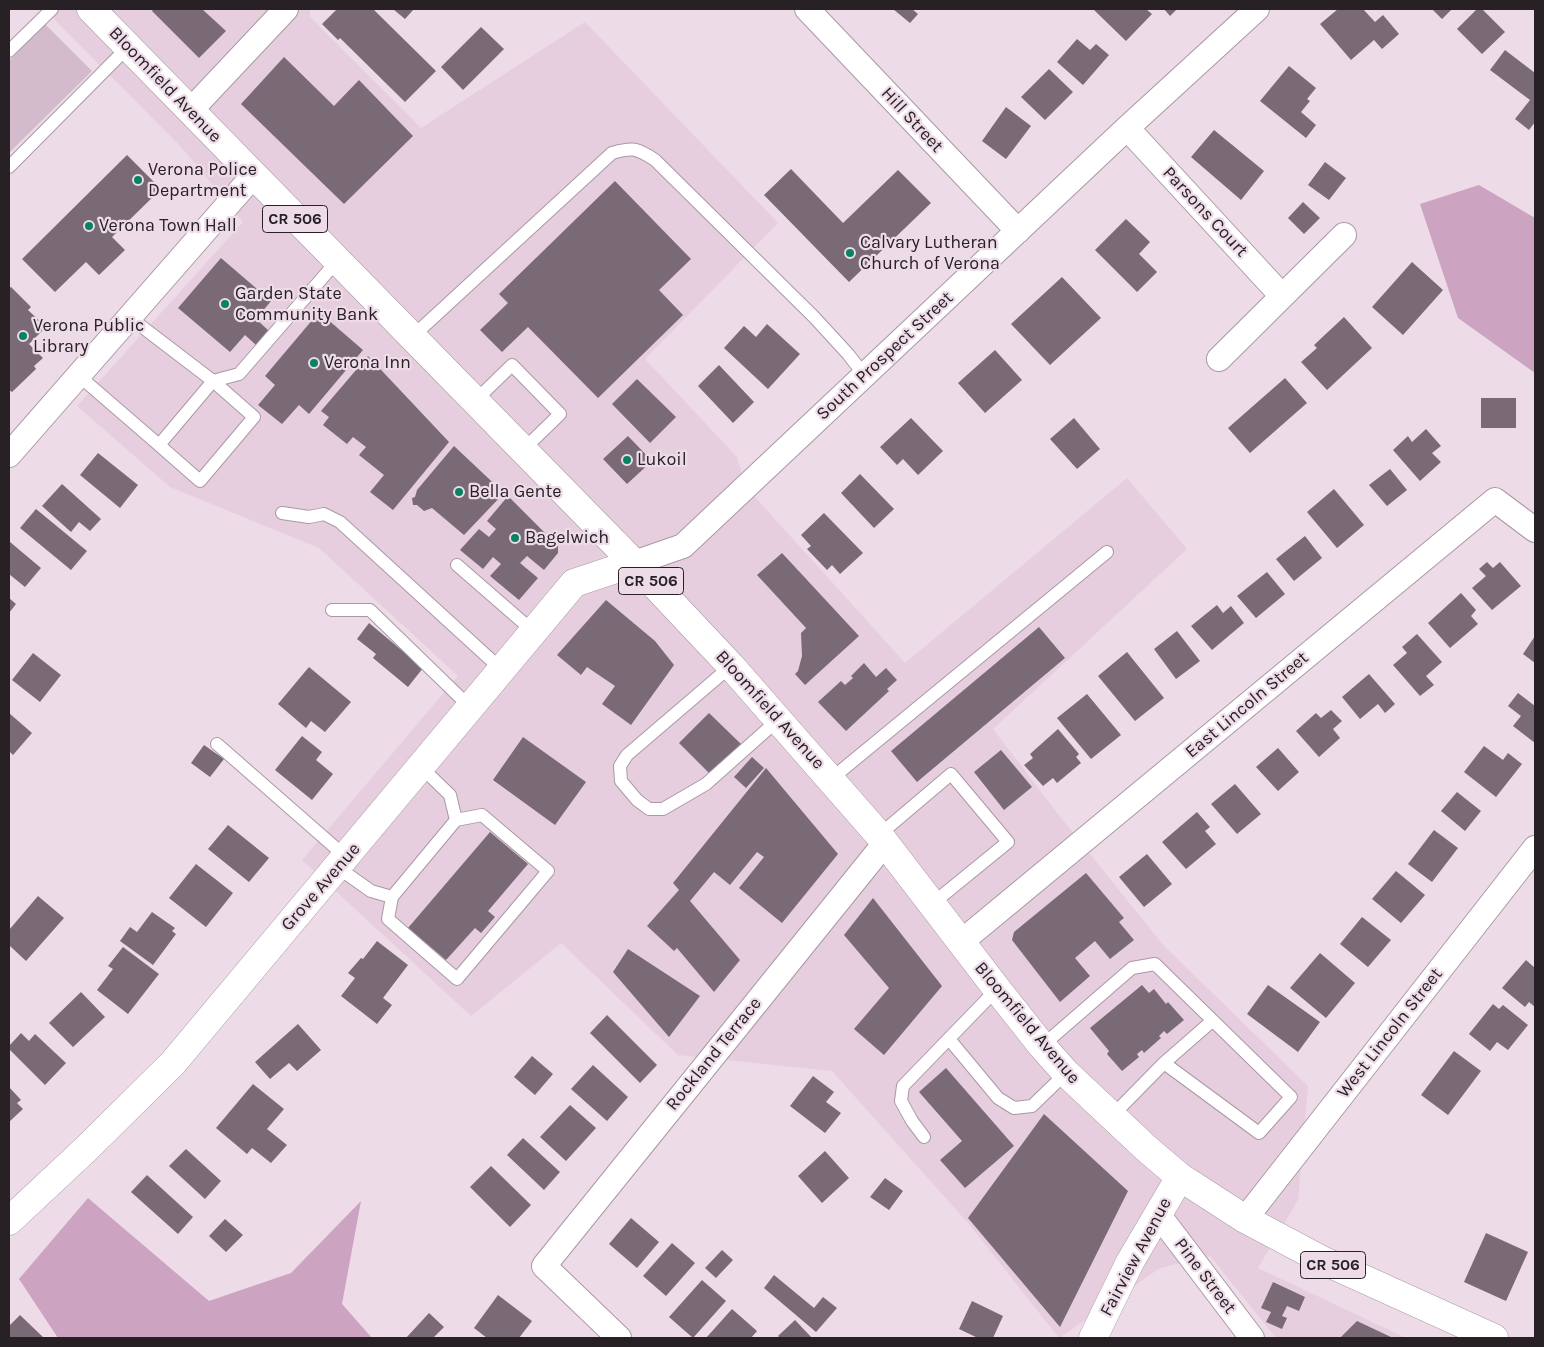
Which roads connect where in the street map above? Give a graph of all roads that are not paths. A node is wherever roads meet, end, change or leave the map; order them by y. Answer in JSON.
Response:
{"nodes":[{"id":1,"x":52,"y":9,"type":"edge"},
{"id":2,"x":91,"y":9,"type":"edge"},
{"id":3,"x":286,"y":9,"type":"edge"},
{"id":4,"x":807,"y":9,"type":"edge"},
{"id":5,"x":1257,"y":9,"type":"edge"},
{"id":6,"x":128,"y":47,"type":"junction"},
{"id":7,"x":9,"y":51,"type":"edge"},
{"id":8,"x":190,"y":111,"type":"junction"},
{"id":9,"x":1127,"y":128,"type":"junction"},
{"id":10,"x":9,"y":167,"type":"edge"},
{"id":11,"x":253,"y":176,"type":"junction"},
{"id":12,"x":1018,"y":231,"type":"junction"},
{"id":13,"x":1344,"y":235,"type":"dead end"},
{"id":14,"x":338,"y":261,"type":"junction"},
{"id":15,"x":1282,"y":296,"type":"junction"},
{"id":16,"x":128,"y":316,"type":"junction"},
{"id":17,"x":412,"y":337,"type":"junction"},
{"id":18,"x":1219,"y":359,"type":"dead end"},
{"id":19,"x":78,"y":375,"type":"junction"},
{"id":20,"x":864,"y":376,"type":"junction"},
{"id":21,"x":213,"y":381,"type":"junction"},
{"id":22,"x":475,"y":401,"type":"junction"},
{"id":23,"x":159,"y":445,"type":"junction"},
{"id":24,"x":523,"y":450,"type":"junction"},
{"id":25,"x":9,"y":455,"type":"edge"},
{"id":26,"x":282,"y":513,"type":"dead end"},
{"id":27,"x":1535,"y":530,"type":"edge"},
{"id":28,"x":1107,"y":552,"type":"dead end"},
{"id":29,"x":634,"y":563,"type":"junction"},
{"id":30,"x":457,"y":565,"type":"dead end"},
{"id":31,"x":332,"y":610,"type":"dead end"},
{"id":32,"x":534,"y":632,"type":"junction"},
{"id":33,"x":731,"y":666,"type":"junction"},
{"id":34,"x":502,"y":670,"type":"junction"},
{"id":35,"x":471,"y":708,"type":"junction"},
{"id":36,"x":779,"y":720,"type":"junction"},
{"id":37,"x":217,"y":744,"type":"dead end"},
{"id":38,"x":422,"y":767,"type":"junction"},
{"id":39,"x":831,"y":779,"type":"junction"},
{"id":40,"x":456,"y":820,"type":"junction"},
{"id":41,"x":882,"y":839,"type":"junction"},
{"id":42,"x":1535,"y":848,"type":"edge"},
{"id":43,"x":342,"y":862,"type":"junction"},
{"id":44,"x":392,"y":896,"type":"junction"},
{"id":45,"x":932,"y":904,"type":"junction"},
{"id":46,"x":960,"y":942,"type":"junction"},
{"id":47,"x":997,"y":989,"type":"junction"},
{"id":48,"x":1212,"y":1021,"type":"junction"},
{"id":49,"x":949,"y":1039,"type":"junction"},
{"id":50,"x":1042,"y":1046,"type":"junction"},
{"id":51,"x":1164,"y":1063,"type":"junction"},
{"id":52,"x":1066,"y":1073,"type":"junction"},
{"id":53,"x":1112,"y":1116,"type":"junction"},
{"id":54,"x":924,"y":1137,"type":"dead end"},
{"id":55,"x":1180,"y":1177,"type":"junction"},
{"id":56,"x":1158,"y":1214,"type":"junction"},
{"id":57,"x":1245,"y":1219,"type":"junction"},
{"id":58,"x":9,"y":1221,"type":"edge"},
{"id":59,"x":619,"y":1338,"type":"edge"},
{"id":60,"x":1093,"y":1338,"type":"edge"},
{"id":61,"x":1252,"y":1338,"type":"edge"},
{"id":62,"x":1494,"y":1338,"type":"edge"}],
"edges":[{"from":1,"to":7,"type":"lane"},
{"from":2,"to":6,"type":"main road","name":"Bloomfield Avenue","number":"CR 506"},
{"from":3,"to":8,"type":"street"},
{"from":4,"to":12,"type":"street","name":"Hill Street"},
{"from":5,"to":9,"type":"street","name":"South Prospect Street"},
{"from":6,"to":8,"type":"main road","name":"Bloomfield Avenue","number":"CR 506"},
{"from":6,"to":10,"type":"lane"},
{"from":8,"to":11,"type":"main road","name":"Bloomfield Avenue","number":"CR 506"},
{"from":9,"to":12,"type":"street","name":"South Prospect Street"},
{"from":9,"to":15,"type":"street","name":"Parsons Court"},
{"from":11,"to":14,"type":"main road","name":"Bloomfield Avenue","number":"CR 506"},
{"from":11,"to":16,"type":"street"},
{"from":12,"to":20,"type":"street","name":"South Prospect Street"},
{"from":13,"to":15,"type":"street"},
{"from":14,"to":17,"type":"main road","name":"Bloomfield Avenue","number":"CR 506"},
{"from":14,"to":21,"type":"lane"},
{"from":15,"to":18,"type":"street"},
{"from":16,"to":19,"type":"street"},
{"from":16,"to":21,"type":"lane"},
{"from":17,"to":20,"type":"lane"},
{"from":17,"to":22,"type":"main road","name":"Bloomfield Avenue","number":"CR 506"},
{"from":19,"to":23,"type":"lane"},
{"from":19,"to":25,"type":"street"},
{"from":20,"to":29,"type":"street","name":"South Prospect Street"},
{"from":21,"to":23,"type":"lane"},
{"from":21,"to":23,"type":"lane"},
{"from":22,"to":24,"type":"main road","name":"Bloomfield Avenue","number":"CR 506"},
{"from":22,"to":24,"type":"lane"},
{"from":24,"to":29,"type":"main road","name":"Bloomfield Avenue","number":"CR 506"},
{"from":26,"to":34,"type":"lane"},
{"from":27,"to":46,"type":"street","name":"East Lincoln Street"},
{"from":28,"to":39,"type":"lane"},
{"from":29,"to":32,"type":"main road","name":"Grove Avenue"},
{"from":29,"to":33,"type":"main road","name":"Bloomfield Avenue","number":"CR 506"},
{"from":30,"to":32,"type":"lane"},
{"from":31,"to":35,"type":"lane"},
{"from":32,"to":34,"type":"main road","name":"Grove Avenue"},
{"from":33,"to":36,"type":"main road","name":"Bloomfield Avenue","number":"CR 506"},
{"from":33,"to":36,"type":"lane"},
{"from":34,"to":35,"type":"main road","name":"Grove Avenue"},
{"from":35,"to":38,"type":"main road","name":"Grove Avenue"},
{"from":36,"to":39,"type":"main road","name":"Bloomfield Avenue","number":"CR 506"},
{"from":37,"to":43,"type":"lane"},
{"from":38,"to":40,"type":"lane"},
{"from":38,"to":43,"type":"main road","name":"Grove Avenue"},
{"from":39,"to":41,"type":"main road","name":"Bloomfield Avenue","number":"CR 506"},
{"from":40,"to":44,"type":"lane"},
{"from":40,"to":44,"type":"lane"},
{"from":41,"to":45,"type":"main road","name":"Bloomfield Avenue","number":"CR 506"},
{"from":41,"to":45,"type":"lane"},
{"from":41,"to":59,"type":"street","name":"Rockland Terrace"},
{"from":42,"to":57,"type":"street","name":"West Lincoln Street"},
{"from":43,"to":44,"type":"lane"},
{"from":43,"to":58,"type":"main road","name":"Grove Avenue"},
{"from":45,"to":46,"type":"main road","name":"Bloomfield Avenue","number":"CR 506"},
{"from":46,"to":47,"type":"main road","name":"Bloomfield Avenue","number":"CR 506"},
{"from":47,"to":49,"type":"lane"},
{"from":47,"to":50,"type":"main road","name":"Bloomfield Avenue","number":"CR 506"},
{"from":48,"to":50,"type":"lane"},
{"from":48,"to":51,"type":"lane"},
{"from":48,"to":51,"type":"lane"},
{"from":49,"to":52,"type":"lane"},
{"from":49,"to":54,"type":"lane"},
{"from":50,"to":52,"type":"main road","name":"Bloomfield Avenue","number":"CR 506"},
{"from":51,"to":53,"type":"lane"},
{"from":52,"to":53,"type":"main road","name":"Bloomfield Avenue","number":"CR 506"},
{"from":53,"to":55,"type":"main road","name":"Bloomfield Avenue","number":"CR 506"},
{"from":55,"to":56,"type":"main road","name":"Fairview Avenue"},
{"from":55,"to":57,"type":"main road","name":"Bloomfield Avenue","number":"CR 506"},
{"from":56,"to":60,"type":"main road","name":"Fairview Avenue"},
{"from":56,"to":61,"type":"street","name":"Pine Street"},
{"from":57,"to":62,"type":"main road","name":"Bloomfield Avenue","number":"CR 506"}]}
